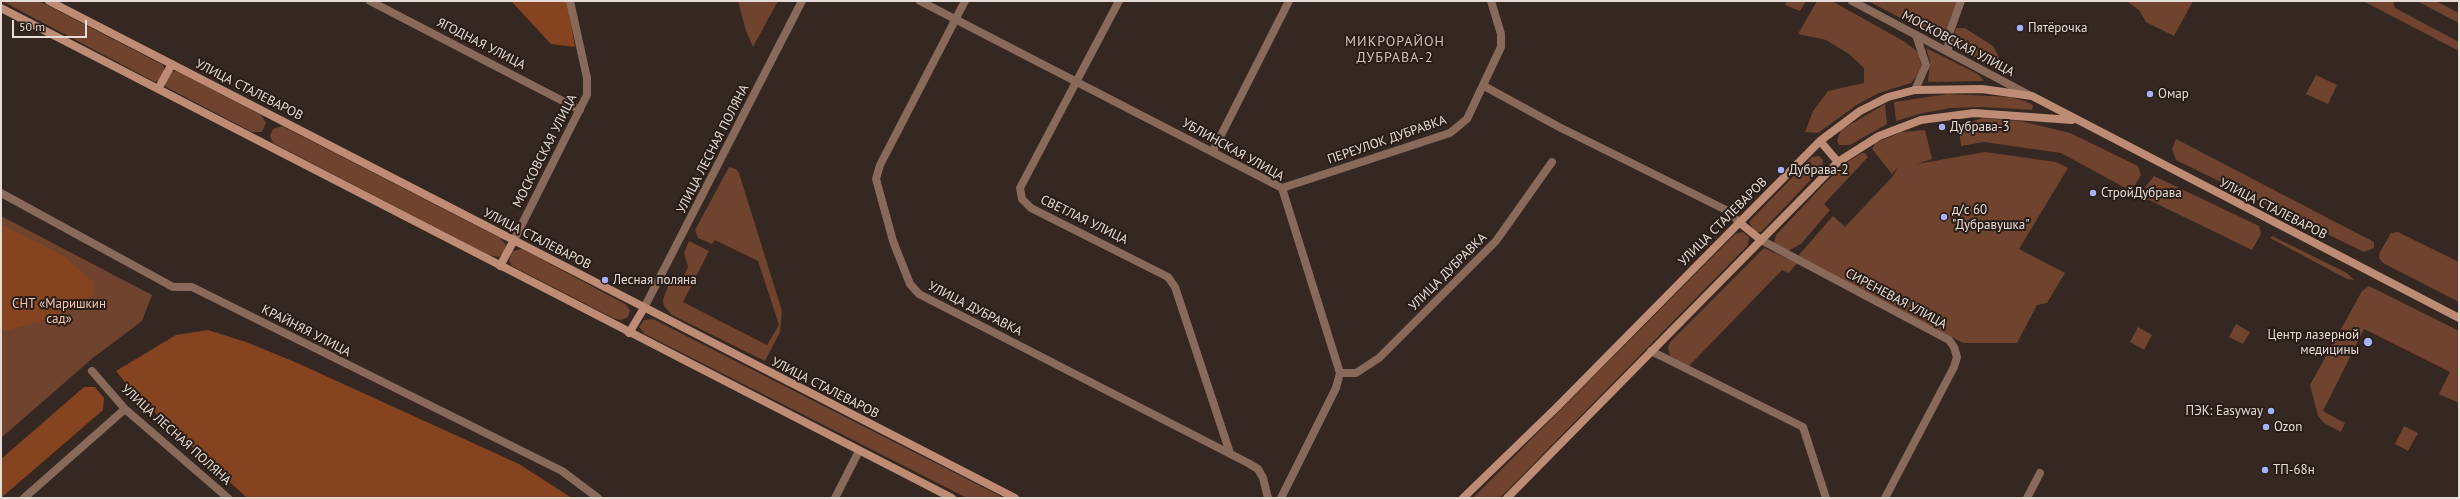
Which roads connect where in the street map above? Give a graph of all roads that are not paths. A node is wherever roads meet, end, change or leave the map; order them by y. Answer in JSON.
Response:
{"nodes":[{"id":1,"x":49,"y":1,"type":"edge"},
{"id":2,"x":370,"y":1,"type":"edge"},
{"id":3,"x":570,"y":1,"type":"edge"},
{"id":4,"x":802,"y":1,"type":"edge"},
{"id":5,"x":920,"y":1,"type":"edge"},
{"id":6,"x":964,"y":1,"type":"edge"},
{"id":7,"x":1119,"y":1,"type":"edge"},
{"id":8,"x":1289,"y":1,"type":"edge"},
{"id":9,"x":1491,"y":1,"type":"edge"},
{"id":10,"x":1852,"y":1,"type":"edge"},
{"id":11,"x":1961,"y":1,"type":"edge"},
{"id":12,"x":1,"y":8,"type":"edge"},
{"id":13,"x":955,"y":19,"type":"junction"},
{"id":14,"x":1916,"y":35,"type":"junction"},
{"id":15,"x":1948,"y":51,"type":"junction"},
{"id":16,"x":172,"y":64,"type":"junction"},
{"id":17,"x":1078,"y":82,"type":"junction"},
{"id":18,"x":1484,"y":86,"type":"junction"},
{"id":19,"x":158,"y":89,"type":"junction"},
{"id":20,"x":1915,"y":90,"type":"junction"},
{"id":21,"x":2032,"y":96,"type":"junction"},
{"id":22,"x":580,"y":110,"type":"junction"},
{"id":23,"x":2077,"y":120,"type":"junction"},
{"id":24,"x":1820,"y":141,"type":"junction"},
{"id":25,"x":1213,"y":151,"type":"junction"},
{"id":26,"x":1552,"y":162,"type":"dead end"},
{"id":27,"x":1838,"y":162,"type":"junction"},
{"id":28,"x":1282,"y":188,"type":"junction"},
{"id":29,"x":1,"y":192,"type":"edge"},
{"id":30,"x":1740,"y":223,"type":"junction"},
{"id":31,"x":514,"y":240,"type":"junction"},
{"id":32,"x":1761,"y":240,"type":"junction"},
{"id":33,"x":500,"y":266,"type":"junction"},
{"id":34,"x":644,"y":308,"type":"junction"},
{"id":35,"x":2459,"y":318,"type":"edge"},
{"id":36,"x":629,"y":333,"type":"junction"},
{"id":37,"x":1651,"y":351,"type":"junction"},
{"id":38,"x":92,"y":372,"type":"dead end"},
{"id":39,"x":1340,"y":373,"type":"junction"},
{"id":40,"x":125,"y":409,"type":"junction"},
{"id":41,"x":859,"y":451,"type":"junction"},
{"id":42,"x":1230,"y":453,"type":"junction"},
{"id":43,"x":2040,"y":473,"type":"dead end"},
{"id":44,"x":24,"y":498,"type":"edge"},
{"id":45,"x":228,"y":498,"type":"edge"},
{"id":46,"x":598,"y":498,"type":"edge"},
{"id":47,"x":835,"y":498,"type":"edge"},
{"id":48,"x":952,"y":498,"type":"edge"},
{"id":49,"x":1014,"y":498,"type":"edge"},
{"id":50,"x":1268,"y":498,"type":"edge"},
{"id":51,"x":1281,"y":498,"type":"edge"},
{"id":52,"x":1463,"y":498,"type":"edge"},
{"id":53,"x":1507,"y":498,"type":"edge"},
{"id":54,"x":1826,"y":498,"type":"edge"},
{"id":55,"x":1885,"y":498,"type":"edge"},
{"id":56,"x":2027,"y":498,"type":"edge"}],
"edges":[{"from":1,"to":16,"type":"main road","name":"УЛИЦА СТАЛЕВАРОВ"},
{"from":2,"to":22,"type":"street","name":"ЯГОДНАЯ УЛИЦА"},
{"from":3,"to":22,"type":"street","name":"МОСКОВСКАЯ УЛИЦА"},
{"from":4,"to":34,"type":"street","name":"УЛИЦА ЛЕСНАЯ ПОЛЯНА"},
{"from":5,"to":13,"type":"street","name":"УБЛИНСКАЯ УЛИЦА"},
{"from":6,"to":13,"type":"street","name":"УЛИЦА ДУБРАВКА"},
{"from":7,"to":17,"type":"street","name":"СВЕТЛАЯ УЛИЦА"},
{"from":8,"to":25,"type":"street"},
{"from":9,"to":18,"type":"street","name":"ПЕРЕУЛОК ДУБРАВКА"},
{"from":10,"to":14,"type":"street","name":"МОСКОВСКАЯ УЛИЦА"},
{"from":11,"to":15,"type":"street"},
{"from":12,"to":19,"type":"main road"},
{"from":13,"to":17,"type":"street","name":"УБЛИНСКАЯ УЛИЦА"},
{"from":13,"to":42,"type":"street","name":"УЛИЦА ДУБРАВКА"},
{"from":14,"to":15,"type":"street","name":"МОСКОВСКАЯ УЛИЦА"},
{"from":14,"to":20,"type":"street"},
{"from":15,"to":21,"type":"street","name":"МОСКОВСКАЯ УЛИЦА"},
{"from":16,"to":19,"type":"main road"},
{"from":16,"to":31,"type":"main road","name":"УЛИЦА СТАЛЕВАРОВ"},
{"from":17,"to":25,"type":"street","name":"УБЛИНСКАЯ УЛИЦА"},
{"from":17,"to":42,"type":"street","name":"СВЕТЛАЯ УЛИЦА"},
{"from":18,"to":28,"type":"street","name":"ПЕРЕУЛОК ДУБРАВКА"},
{"from":18,"to":30,"type":"street"},
{"from":19,"to":33,"type":"main road"},
{"from":20,"to":21,"type":"main road","name":"УЛИЦА СТАЛЕВАРОВ"},
{"from":20,"to":24,"type":"main road","name":"УЛИЦА СТАЛЕВАРОВ"},
{"from":21,"to":23,"type":"main road","name":"УЛИЦА СТАЛЕВАРОВ"},
{"from":22,"to":31,"type":"street","name":"МОСКОВСКАЯ УЛИЦА"},
{"from":23,"to":27,"type":"main road","name":"УЛИЦА СТАЛЕВАРОВ"},
{"from":23,"to":35,"type":"main road","name":"УЛИЦА СТАЛЕВАРОВ"},
{"from":24,"to":27,"type":"main road"},
{"from":24,"to":30,"type":"main road","name":"УЛИЦА СТАЛЕВАРОВ"},
{"from":25,"to":28,"type":"street","name":"УБЛИНСКАЯ УЛИЦА"},
{"from":26,"to":39,"type":"street","name":"УЛИЦА ДУБРАВКА"},
{"from":27,"to":32,"type":"main road","name":"УЛИЦА СТАЛЕВАРОВ"},
{"from":28,"to":39,"type":"street","name":"УБЛИНСКАЯ УЛИЦА"},
{"from":29,"to":46,"type":"street","name":"КРАЙНЯЯ УЛИЦА"},
{"from":30,"to":32,"type":"main road"},
{"from":30,"to":52,"type":"main road","name":"УЛИЦА СТАЛЕВАРОВ"},
{"from":31,"to":33,"type":"main road"},
{"from":31,"to":34,"type":"main road","name":"УЛИЦА СТАЛЕВАРОВ"},
{"from":32,"to":37,"type":"main road","name":"УЛИЦА СТАЛЕВАРОВ"},
{"from":32,"to":55,"type":"street","name":"СИРЕНЕВАЯ УЛИЦА"},
{"from":33,"to":36,"type":"main road"},
{"from":34,"to":36,"type":"main road"},
{"from":34,"to":49,"type":"main road","name":"УЛИЦА СТАЛЕВАРОВ"},
{"from":36,"to":41,"type":"main road"},
{"from":37,"to":53,"type":"main road","name":"УЛИЦА СТАЛЕВАРОВ"},
{"from":37,"to":54,"type":"street"},
{"from":38,"to":40,"type":"street","name":"УЛИЦА ЛЕСНАЯ ПОЛЯНА"},
{"from":39,"to":51,"type":"street"},
{"from":40,"to":44,"type":"street"},
{"from":40,"to":45,"type":"street","name":"УЛИЦА ЛЕСНАЯ ПОЛЯНА"},
{"from":41,"to":47,"type":"street"},
{"from":41,"to":48,"type":"main road"},
{"from":42,"to":50,"type":"street","name":"УЛИЦА ДУБРАВКА"},
{"from":43,"to":56,"type":"street"}]}
